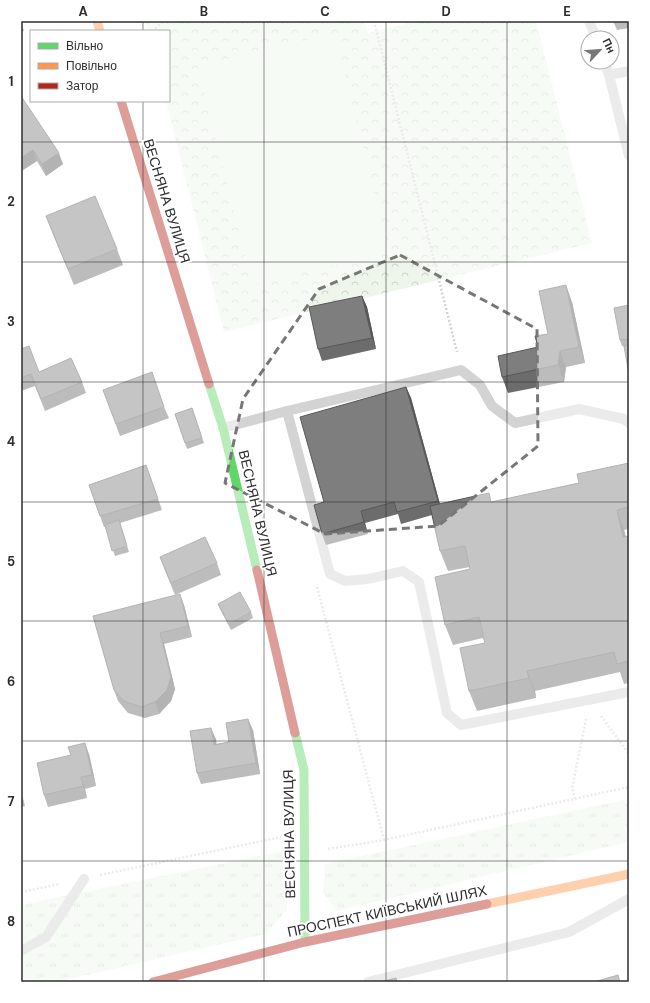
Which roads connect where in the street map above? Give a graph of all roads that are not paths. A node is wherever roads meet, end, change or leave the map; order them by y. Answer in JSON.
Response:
{"nodes":[{"id":1,"x":607,"y":70,"type":"edge"},
{"id":2,"x":629,"y":71,"type":"edge"},
{"id":3,"x":609,"y":75,"type":"junction"},
{"id":4,"x":120,"y":102,"type":"edge"},
{"id":5,"x":629,"y":156,"type":"edge"},
{"id":6,"x":287,"y":411,"type":"junction"},
{"id":7,"x":629,"y":423,"type":"edge"},
{"id":8,"x":223,"y":428,"type":"junction"},
{"id":9,"x":629,"y":692,"type":"edge"},
{"id":10,"x":629,"y":874,"type":"edge"},
{"id":11,"x":84,"y":878,"type":"dead end"},
{"id":12,"x":629,"y":899,"type":"edge"},
{"id":13,"x":305,"y":942,"type":"junction"},
{"id":14,"x":21,"y":951,"type":"edge"},
{"id":15,"x":153,"y":982,"type":"edge"},
{"id":16,"x":368,"y":982,"type":"edge"}],
"edges":[{"from":1,"to":3,"type":"lane"},
{"from":2,"to":3,"type":"lane"},
{"from":3,"to":5,"type":"lane"},
{"from":4,"to":8,"type":"street","name":"ВЕСНЯНА ВУЛИЦЯ"},
{"from":6,"to":7,"type":"lane"},
{"from":6,"to":8,"type":"lane"},
{"from":6,"to":9,"type":"lane"},
{"from":8,"to":13,"type":"street","name":"ВЕСНЯНА ВУЛИЦЯ"},
{"from":10,"to":13,"type":"street","name":"ПРОСПЕКТ КИЇВСЬКИЙ ШЛЯХ"},
{"from":11,"to":14,"type":"lane"},
{"from":12,"to":16,"type":"lane"},
{"from":13,"to":15,"type":"street","name":"ПРОСПЕКТ КИЇВСЬКИЙ ШЛЯХ"}]}
